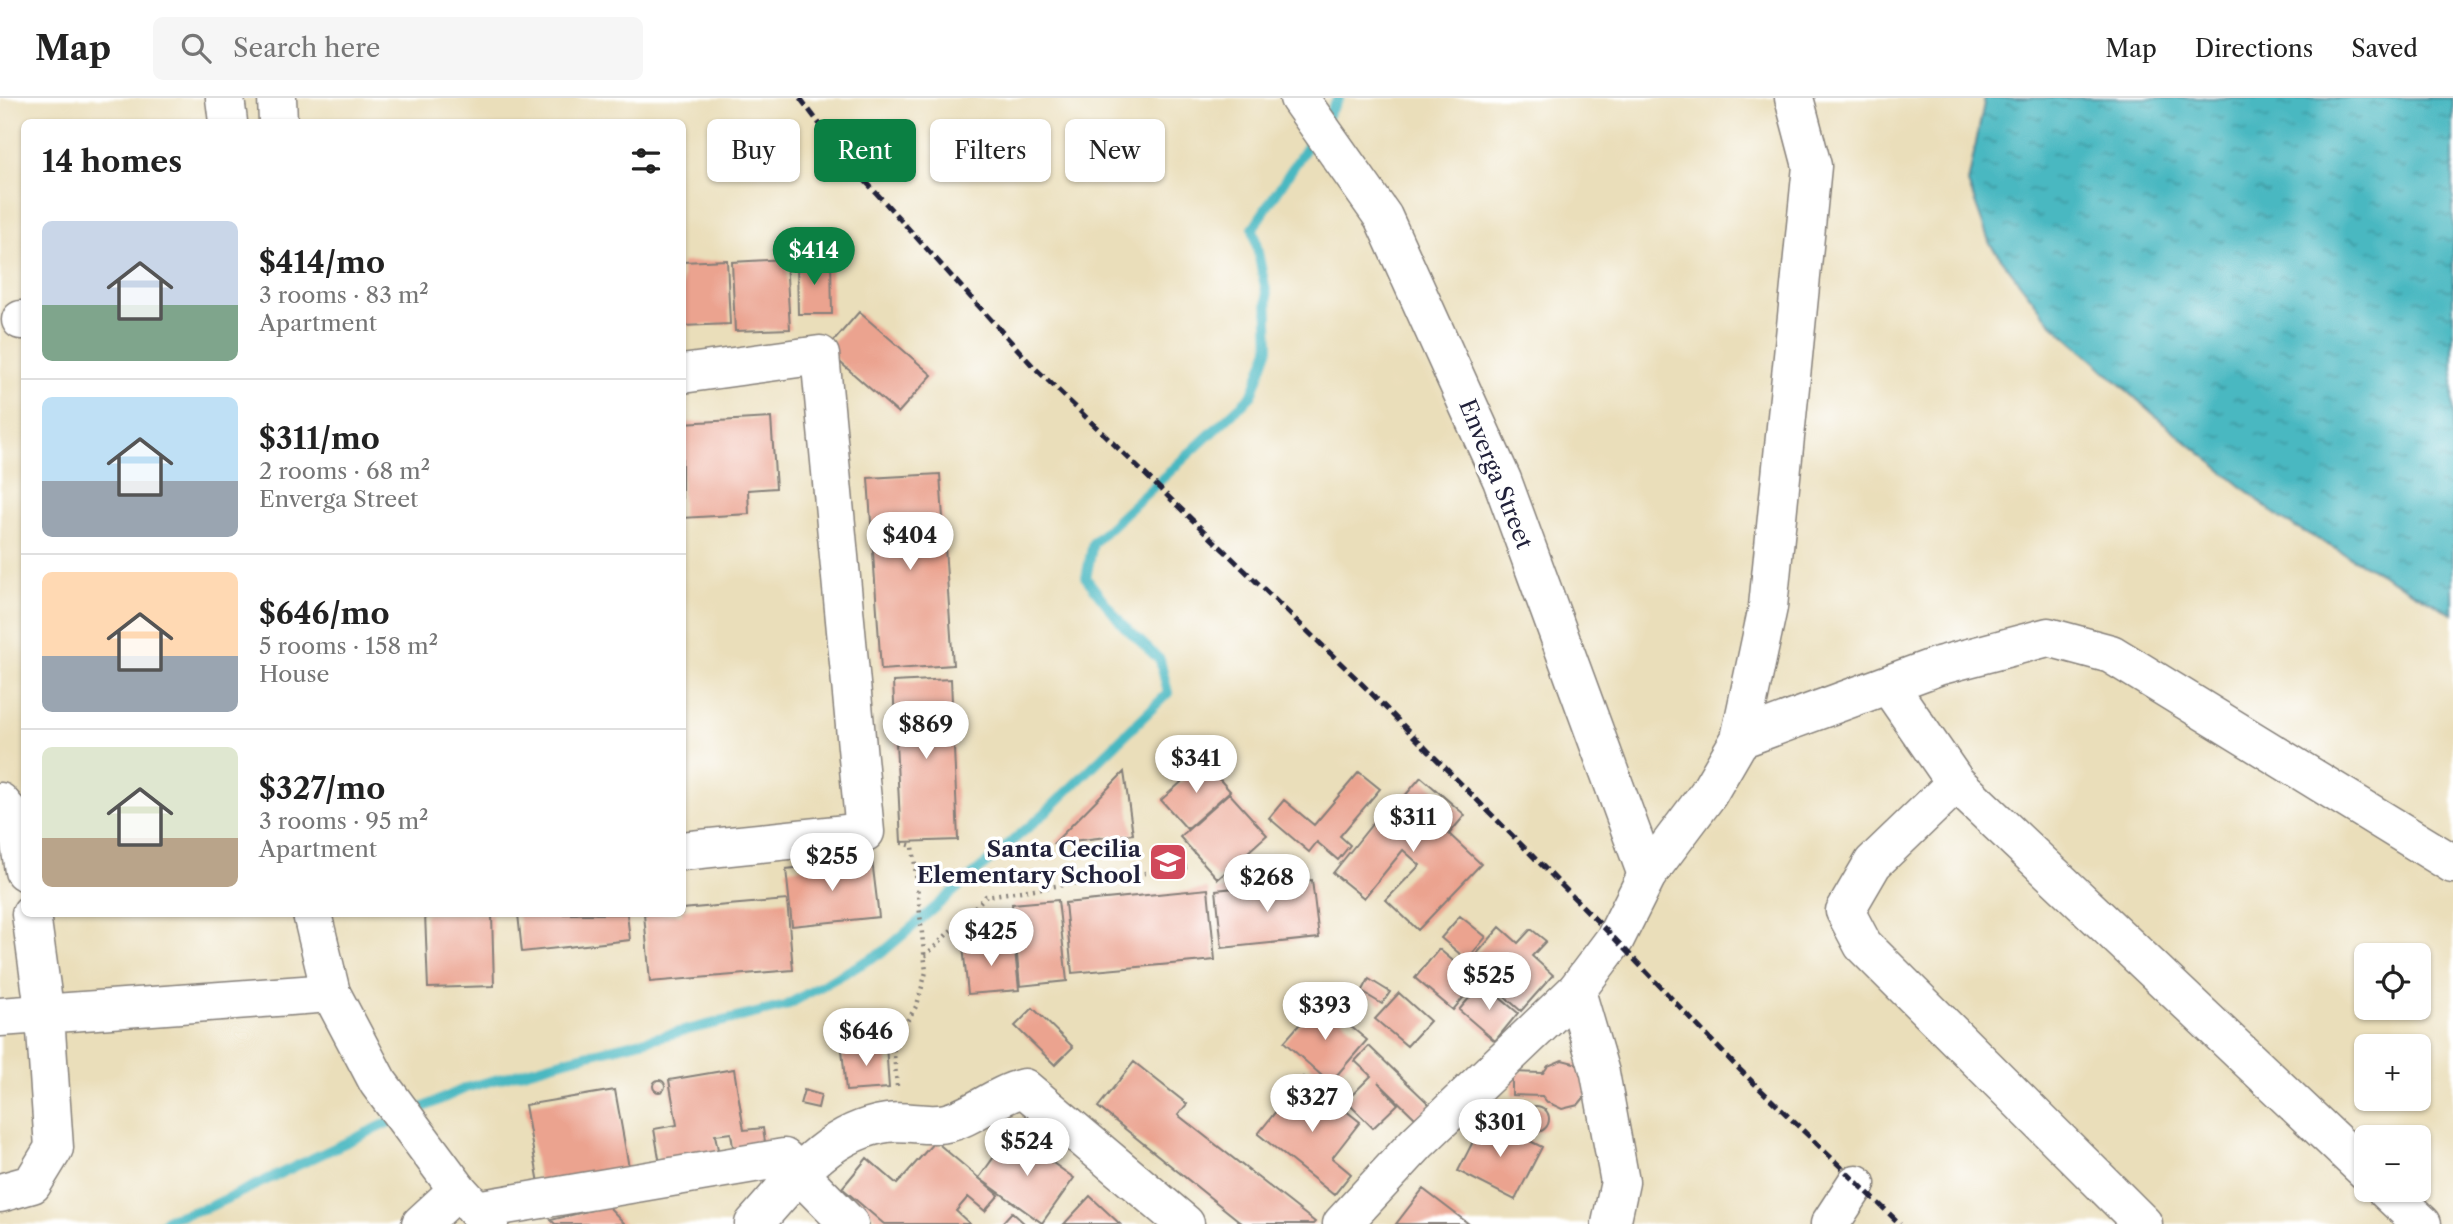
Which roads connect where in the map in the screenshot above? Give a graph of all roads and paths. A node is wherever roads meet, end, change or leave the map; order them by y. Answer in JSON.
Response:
{"nodes":[{"id":1,"x":225,"y":98,"type":"edge"},
{"id":2,"x":276,"y":98,"type":"edge"},
{"id":3,"x":1299,"y":98,"type":"edge"},
{"id":4,"x":1794,"y":98,"type":"edge"},
{"id":5,"x":228,"y":119,"type":"edge"},
{"id":6,"x":278,"y":119,"type":"edge"},
{"id":7,"x":686,"y":373,"type":"edge"},
{"id":8,"x":1889,"y":686,"type":"junction"},
{"id":9,"x":1740,"y":739,"type":"junction"},
{"id":10,"x":1956,"y":783,"type":"junction"},
{"id":11,"x":0,"y":802,"type":"edge"},
{"id":12,"x":865,"y":832,"type":"junction"},
{"id":13,"x":21,"y":846,"type":"edge"},
{"id":14,"x":686,"y":851,"type":"edge"},
{"id":15,"x":2453,"y":864,"type":"edge"},
{"id":16,"x":1187,"y":867,"type":"dead end"},
{"id":17,"x":1647,"y":874,"type":"junction"},
{"id":18,"x":31,"y":917,"type":"edge"},
{"id":19,"x":313,"y":917,"type":"edge"},
{"id":20,"x":925,"y":956,"type":"junction"},
{"id":21,"x":1576,"y":991,"type":"junction"},
{"id":22,"x":331,"y":993,"type":"junction"},
{"id":23,"x":45,"y":1016,"type":"junction"},
{"id":24,"x":0,"y":1017,"type":"edge"},
{"id":25,"x":900,"y":1122,"type":"junction"},
{"id":26,"x":2354,"y":1160,"type":"edge"},
{"id":27,"x":798,"y":1172,"type":"junction"},
{"id":28,"x":1856,"y":1184,"type":"dead end"},
{"id":29,"x":0,"y":1193,"type":"edge"},
{"id":30,"x":465,"y":1197,"type":"edge"},
{"id":31,"x":2399,"y":1202,"type":"edge"},
{"id":32,"x":421,"y":1224,"type":"edge"},
{"id":33,"x":754,"y":1224,"type":"edge"},
{"id":34,"x":849,"y":1224,"type":"edge"},
{"id":35,"x":1185,"y":1224,"type":"edge"},
{"id":36,"x":1342,"y":1224,"type":"edge"},
{"id":37,"x":1611,"y":1224,"type":"edge"},
{"id":38,"x":1830,"y":1224,"type":"edge"},
{"id":39,"x":2143,"y":1224,"type":"edge"},
{"id":40,"x":2422,"y":1224,"type":"edge"}],
"edges":[{"from":1,"to":5,"type":"street"},
{"from":2,"to":6,"type":"street"},
{"from":3,"to":17,"type":"street","name":"Enverga Street"},
{"from":4,"to":9,"type":"street"},
{"from":7,"to":12,"type":"street"},
{"from":8,"to":9,"type":"street"},
{"from":8,"to":10,"type":"street"},
{"from":8,"to":15,"type":"street"},
{"from":9,"to":17,"type":"street"},
{"from":10,"to":26,"type":"street"},
{"from":10,"to":39,"type":"street"},
{"from":11,"to":13,"type":"street"},
{"from":12,"to":14,"type":"street"},
{"from":12,"to":20,"type":"path"},
{"from":16,"to":20,"type":"path"},
{"from":17,"to":21,"type":"street"},
{"from":18,"to":23,"type":"street"},
{"from":19,"to":22,"type":"street"},
{"from":20,"to":25,"type":"path"},
{"from":21,"to":36,"type":"street"},
{"from":21,"to":37,"type":"street"},
{"from":22,"to":23,"type":"street"},
{"from":22,"to":30,"type":"street"},
{"from":23,"to":24,"type":"street"},
{"from":23,"to":29,"type":"street"},
{"from":25,"to":27,"type":"street"},
{"from":25,"to":35,"type":"street"},
{"from":27,"to":30,"type":"street"},
{"from":27,"to":33,"type":"street"},
{"from":27,"to":34,"type":"street"},
{"from":28,"to":38,"type":"street"},
{"from":30,"to":32,"type":"street"},
{"from":31,"to":40,"type":"street"}]}
